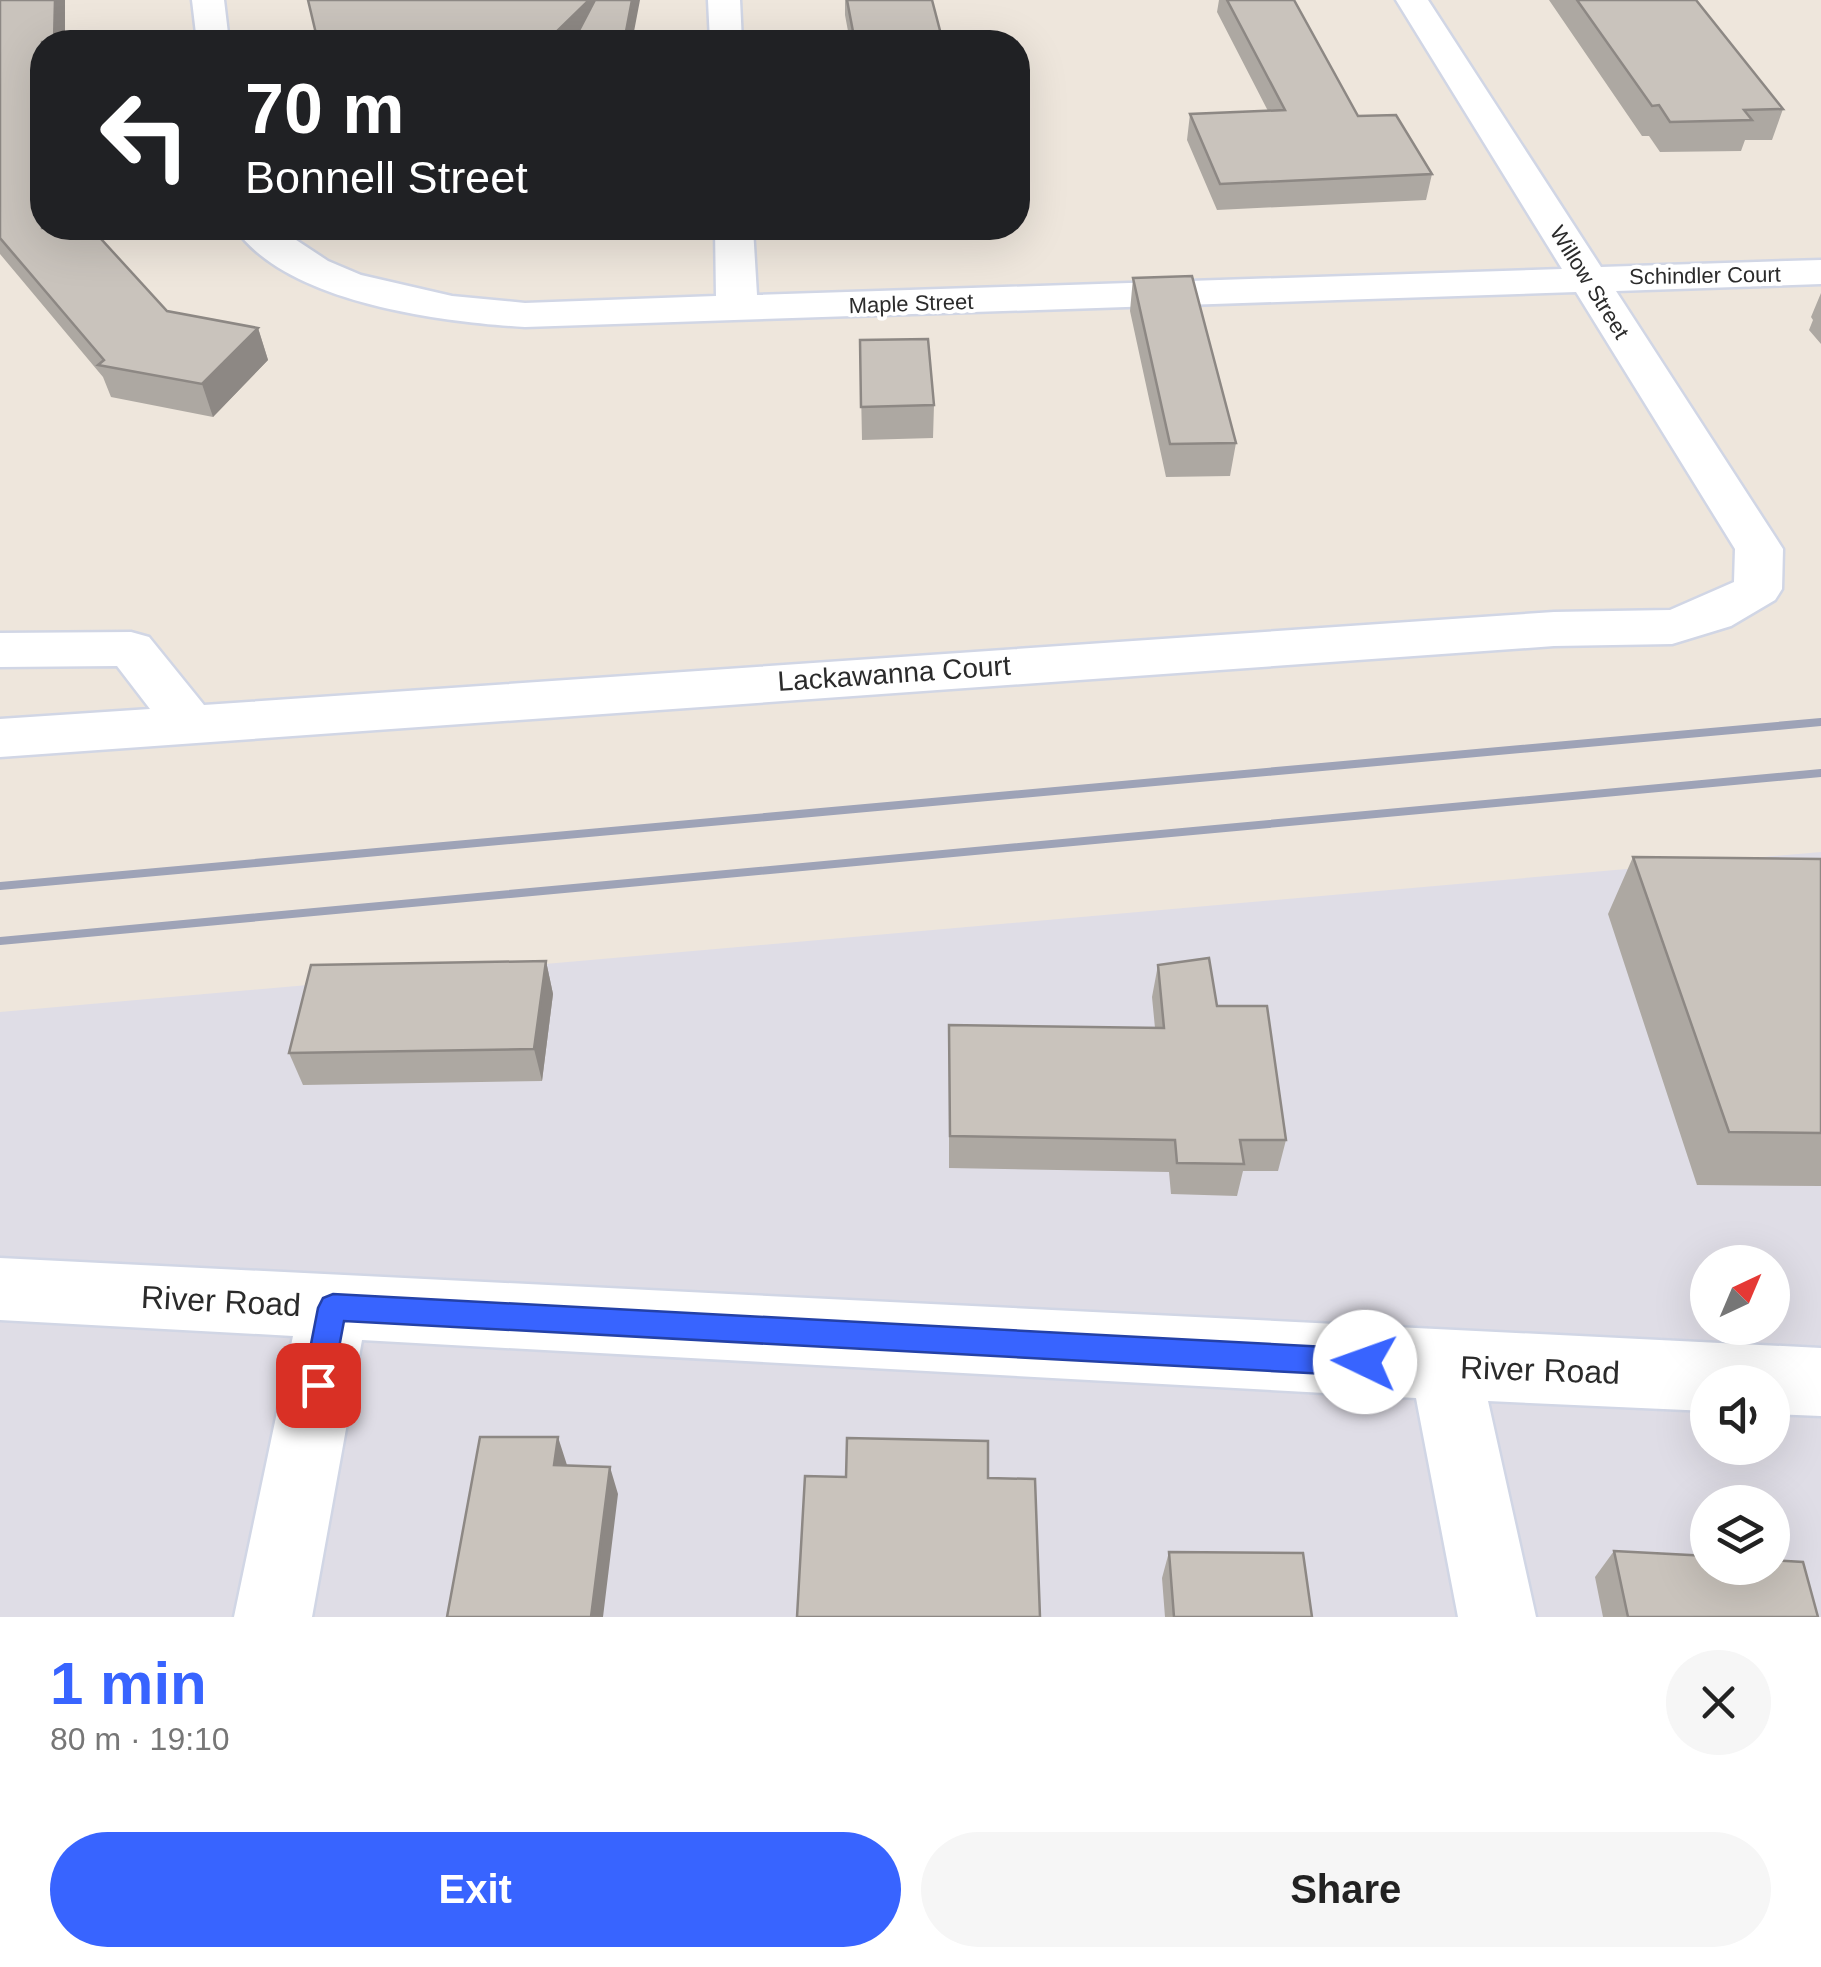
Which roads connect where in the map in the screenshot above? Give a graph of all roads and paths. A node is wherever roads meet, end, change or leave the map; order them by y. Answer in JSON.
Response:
{"nodes":[{"id":1,"x":208,"y":0,"type":"edge"},
{"id":2,"x":724,"y":0,"type":"edge"},
{"id":3,"x":1412,"y":0,"type":"edge"},
{"id":4,"x":212,"y":30,"type":"edge"},
{"id":5,"x":725,"y":30,"type":"edge"},
{"id":6,"x":268,"y":240,"type":"edge"},
{"id":7,"x":734,"y":240,"type":"edge"},
{"id":8,"x":1821,"y":272,"type":"edge"},
{"id":9,"x":1588,"y":278,"type":"junction"},
{"id":10,"x":737,"y":309,"type":"junction"},
{"id":11,"x":1762,"y":566,"type":"joint"},
{"id":12,"x":0,"y":650,"type":"edge"},
{"id":13,"x":190,"y":725,"type":"junction"},
{"id":14,"x":0,"y":738,"type":"edge"},
{"id":15,"x":0,"y":1289,"type":"edge"},
{"id":16,"x":333,"y":1308,"type":"junction"},
{"id":17,"x":1444,"y":1366,"type":"junction"},
{"id":18,"x":1821,"y":1382,"type":"edge"},
{"id":19,"x":273,"y":1617,"type":"edge"},
{"id":20,"x":1497,"y":1617,"type":"edge"}],
"edges":[{"from":1,"to":4,"type":"street"},
{"from":2,"to":5,"type":"street"},
{"from":3,"to":9,"type":"street","name":"Willow Street"},
{"from":6,"to":10,"type":"street","name":"Maple Street"},
{"from":7,"to":10,"type":"street"},
{"from":8,"to":9,"type":"street","name":"Schindler Court"},
{"from":9,"to":10,"type":"street","name":"Maple Street"},
{"from":9,"to":11,"type":"street","name":"Willow Street"},
{"from":11,"to":13,"type":"street","name":"Lackawanna Court"},
{"from":12,"to":13,"type":"street"},
{"from":13,"to":14,"type":"street","name":"Lackawanna Court"},
{"from":15,"to":16,"type":"street","name":"River Road"},
{"from":16,"to":17,"type":"street","name":"River Road"},
{"from":16,"to":19,"type":"street"},
{"from":17,"to":18,"type":"street","name":"River Road"},
{"from":17,"to":20,"type":"street"}]}
